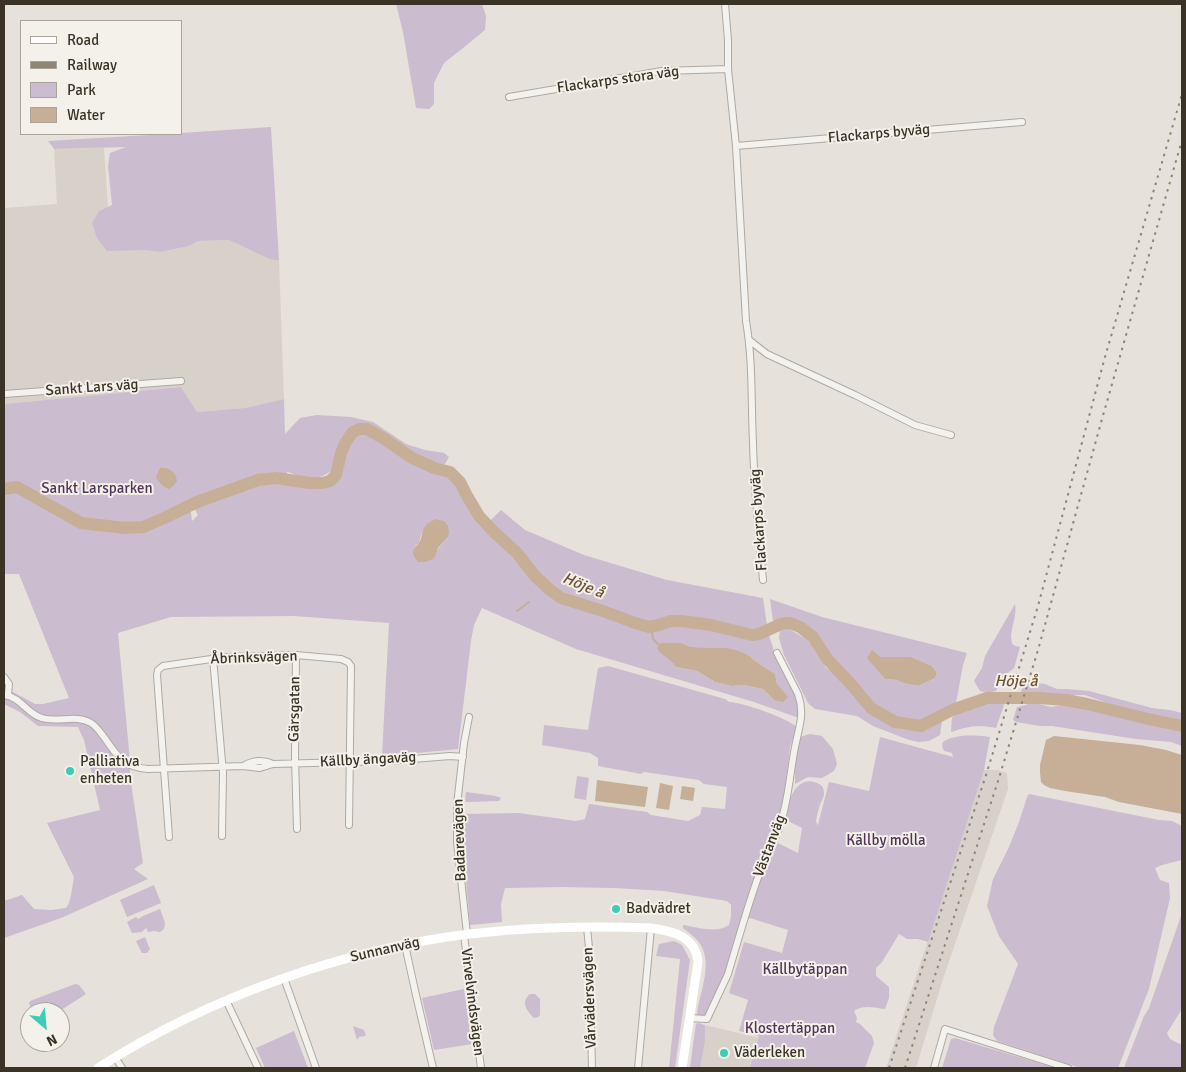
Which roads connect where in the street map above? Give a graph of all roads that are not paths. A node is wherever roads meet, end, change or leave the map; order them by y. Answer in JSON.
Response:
{"nodes":[{"id":1,"x":725,"y":4,"type":"edge"},
{"id":2,"x":728,"y":69,"type":"junction"},
{"id":3,"x":509,"y":97,"type":"dead end"},
{"id":4,"x":1022,"y":122,"type":"dead end"},
{"id":5,"x":736,"y":146,"type":"junction"},
{"id":6,"x":749,"y":340,"type":"junction"},
{"id":7,"x":181,"y":381,"type":"dead end"},
{"id":8,"x":4,"y":394,"type":"edge"},
{"id":9,"x":951,"y":435,"type":"dead end"},
{"id":10,"x":763,"y":580,"type":"dead end"},
{"id":11,"x":777,"y":653,"type":"dead end"},
{"id":12,"x":296,"y":655,"type":"junction"},
{"id":13,"x":213,"y":658,"type":"junction"},
{"id":14,"x":4,"y":677,"type":"edge"},
{"id":15,"x":6,"y":695,"type":"edge"},
{"id":16,"x":469,"y":717,"type":"dead end"},
{"id":17,"x":463,"y":757,"type":"junction"},
{"id":18,"x":351,"y":762,"type":"junction"},
{"id":19,"x":295,"y":764,"type":"junction"},
{"id":20,"x":222,"y":767,"type":"junction"},
{"id":21,"x":164,"y":768,"type":"junction"},
{"id":22,"x":349,"y":825,"type":"dead end"},
{"id":23,"x":297,"y":829,"type":"dead end"},
{"id":24,"x":222,"y":836,"type":"dead end"},
{"id":25,"x":168,"y":837,"type":"dead end"},
{"id":26,"x":587,"y":927,"type":"junction"},
{"id":27,"x":651,"y":928,"type":"junction"},
{"id":28,"x":465,"y":934,"type":"junction"},
{"id":29,"x":405,"y":945,"type":"junction"},
{"id":30,"x":284,"y":978,"type":"junction"},
{"id":31,"x":226,"y":1000,"type":"junction"},
{"id":32,"x":689,"y":1018,"type":"junction"},
{"id":33,"x":115,"y":1057,"type":"junction"},
{"id":34,"x":98,"y":1068,"type":"edge"},
{"id":35,"x":122,"y":1068,"type":"edge"},
{"id":36,"x":258,"y":1068,"type":"edge"},
{"id":37,"x":316,"y":1068,"type":"edge"},
{"id":38,"x":433,"y":1068,"type":"edge"},
{"id":39,"x":481,"y":1068,"type":"edge"},
{"id":40,"x":592,"y":1068,"type":"edge"},
{"id":41,"x":638,"y":1068,"type":"edge"},
{"id":42,"x":682,"y":1068,"type":"edge"},
{"id":43,"x":934,"y":1068,"type":"edge"},
{"id":44,"x":1068,"y":1068,"type":"edge"}],
"edges":[{"from":1,"to":2,"type":"street","name":"Flackarps byväg"},
{"from":2,"to":3,"type":"street","name":"Flackarps stora väg"},
{"from":2,"to":5,"type":"street","name":"Flackarps byväg"},
{"from":4,"to":5,"type":"street","name":"Flackarps byväg"},
{"from":5,"to":6,"type":"street","name":"Flackarps byväg"},
{"from":6,"to":9,"type":"street"},
{"from":6,"to":10,"type":"street","name":"Flackarps byväg"},
{"from":7,"to":8,"type":"street","name":"Sankt Lars väg"},
{"from":11,"to":32,"type":"street","name":"Västanväg"},
{"from":12,"to":13,"type":"street","name":"Åbrinksvägen"},
{"from":12,"to":18,"type":"street","name":"Åbrinksvägen"},
{"from":12,"to":19,"type":"street","name":"Gärsgatan"},
{"from":13,"to":20,"type":"street"},
{"from":13,"to":21,"type":"street","name":"Åbrinksvägen"},
{"from":14,"to":15,"type":"street"},
{"from":15,"to":21,"type":"street","name":"Källby ängaväg"},
{"from":16,"to":17,"type":"street","name":"Badarevägen"},
{"from":17,"to":18,"type":"street","name":"Källby ängaväg"},
{"from":17,"to":28,"type":"street","name":"Badarevägen"},
{"from":18,"to":19,"type":"street","name":"Källby ängaväg"},
{"from":18,"to":22,"type":"street"},
{"from":19,"to":20,"type":"street","name":"Källby ängaväg"},
{"from":19,"to":23,"type":"street","name":"Gärsgatan"},
{"from":20,"to":21,"type":"street","name":"Källby ängaväg"},
{"from":20,"to":24,"type":"street"},
{"from":21,"to":25,"type":"street"},
{"from":26,"to":27,"type":"street","name":"Sunnanväg"},
{"from":26,"to":28,"type":"street","name":"Sunnanväg"},
{"from":26,"to":40,"type":"street","name":"Vårvädersvägen"},
{"from":27,"to":32,"type":"street","name":"Sunnanväg"},
{"from":27,"to":41,"type":"street"},
{"from":28,"to":29,"type":"street","name":"Sunnanväg"},
{"from":28,"to":39,"type":"street","name":"Virvelvindsvägen"},
{"from":29,"to":30,"type":"street","name":"Sunnanväg"},
{"from":29,"to":38,"type":"street"},
{"from":30,"to":31,"type":"street","name":"Sunnanväg"},
{"from":30,"to":37,"type":"street"},
{"from":31,"to":33,"type":"street","name":"Sunnanväg"},
{"from":31,"to":36,"type":"street"},
{"from":32,"to":42,"type":"street"},
{"from":33,"to":34,"type":"street","name":"Sunnanväg"},
{"from":33,"to":35,"type":"street"},
{"from":43,"to":44,"type":"street"}]}
